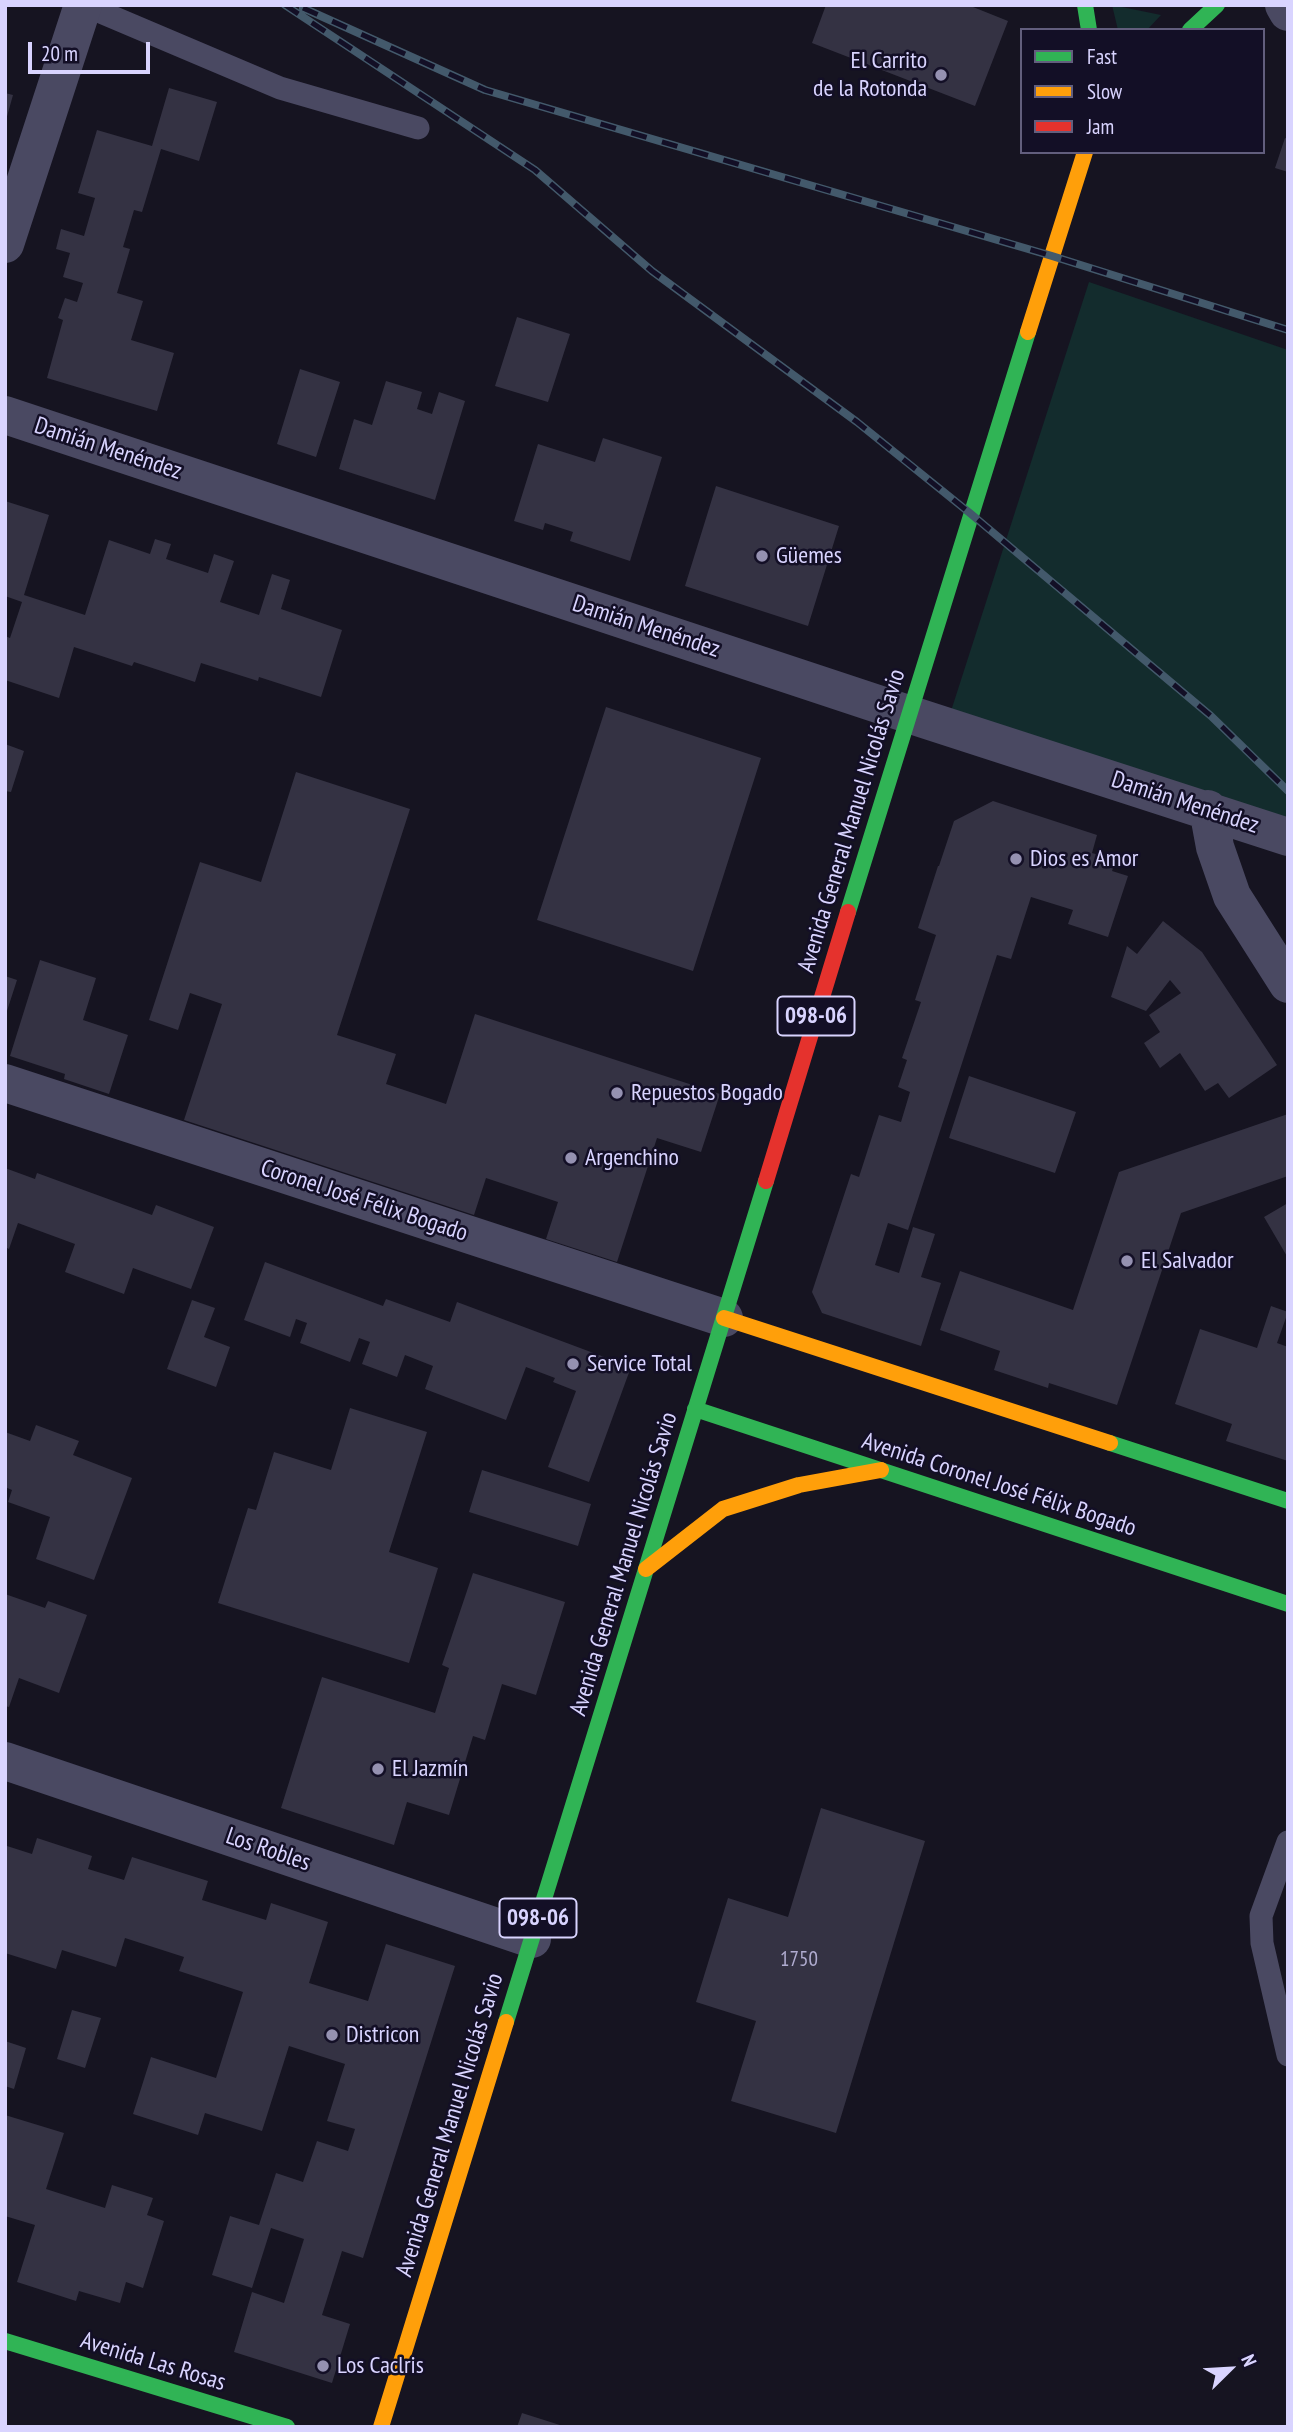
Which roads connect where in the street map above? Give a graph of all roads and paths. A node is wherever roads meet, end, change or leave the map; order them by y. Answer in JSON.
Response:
{"nodes":[{"id":1,"x":83,"y":5,"type":"edge"},
{"id":2,"x":1085,"y":5,"type":"edge"},
{"id":3,"x":1217,"y":5,"type":"edge"},
{"id":4,"x":1284,"y":5,"type":"edge"},
{"id":5,"x":1288,"y":12,"type":"edge"},
{"id":6,"x":1089,"y":28,"type":"edge"},
{"id":7,"x":1191,"y":28,"type":"edge"},
{"id":8,"x":418,"y":128,"type":"dead end"},
{"id":9,"x":1084,"y":154,"type":"edge"},
{"id":10,"x":5,"y":244,"type":"edge"},
{"id":11,"x":5,"y":415,"type":"edge"},
{"id":12,"x":908,"y":714,"type":"junction"},
{"id":13,"x":1208,"y":809,"type":"junction"},
{"id":14,"x":1288,"y":837,"type":"edge"},
{"id":15,"x":1288,"y":984,"type":"edge"},
{"id":16,"x":5,"y":1083,"type":"edge"},
{"id":17,"x":724,"y":1318,"type":"junction"},
{"id":18,"x":695,"y":1409,"type":"junction"},
{"id":19,"x":881,"y":1470,"type":"junction"},
{"id":20,"x":1288,"y":1501,"type":"edge"},
{"id":21,"x":646,"y":1569,"type":"junction"},
{"id":22,"x":1288,"y":1604,"type":"edge"},
{"id":23,"x":5,"y":1761,"type":"edge"},
{"id":24,"x":1288,"y":1842,"type":"edge"},
{"id":25,"x":532,"y":1939,"type":"junction"},
{"id":26,"x":1288,"y":2055,"type":"edge"},
{"id":27,"x":5,"y":2341,"type":"edge"},
{"id":28,"x":287,"y":2427,"type":"edge"},
{"id":29,"x":381,"y":2427,"type":"edge"}],
"edges":[{"from":1,"to":8,"type":"lane"},
{"from":1,"to":10,"type":"street"},
{"from":2,"to":6,"type":"main road"},
{"from":3,"to":7,"type":"main road"},
{"from":4,"to":5,"type":"street"},
{"from":9,"to":12,"type":"main road","name":"Avenida General Manuel Nicolás Savio"},
{"from":11,"to":12,"type":"street","name":"Damián Menéndez"},
{"from":12,"to":13,"type":"street","name":"Damián Menéndez"},
{"from":12,"to":17,"type":"main road","name":"Avenida General Manuel Nicolás Savio","number":"098-06"},
{"from":13,"to":14,"type":"street","name":"Damián Menéndez"},
{"from":13,"to":15,"type":"street"},
{"from":16,"to":17,"type":"street","name":"Coronel José Félix Bogado"},
{"from":17,"to":18,"type":"main road","name":"Avenida General Manuel Nicolás Savio"},
{"from":17,"to":20,"type":"main road"},
{"from":18,"to":19,"type":"main road","name":"Avenida Coronel José Félix Bogado"},
{"from":18,"to":21,"type":"main road","name":"Avenida General Manuel Nicolás Savio","number":"098-06"},
{"from":19,"to":21,"type":"main road"},
{"from":19,"to":22,"type":"main road","name":"Avenida Coronel José Félix Bogado"},
{"from":21,"to":25,"type":"main road","name":"Avenida General Manuel Nicolás Savio","number":"098-06"},
{"from":23,"to":25,"type":"street","name":"Los Robles"},
{"from":24,"to":26,"type":"lane"},
{"from":25,"to":29,"type":"main road","name":"Avenida General Manuel Nicolás Savio","number":"098-06"},
{"from":27,"to":28,"type":"main road","name":"Avenida Las Rosas"}]}
